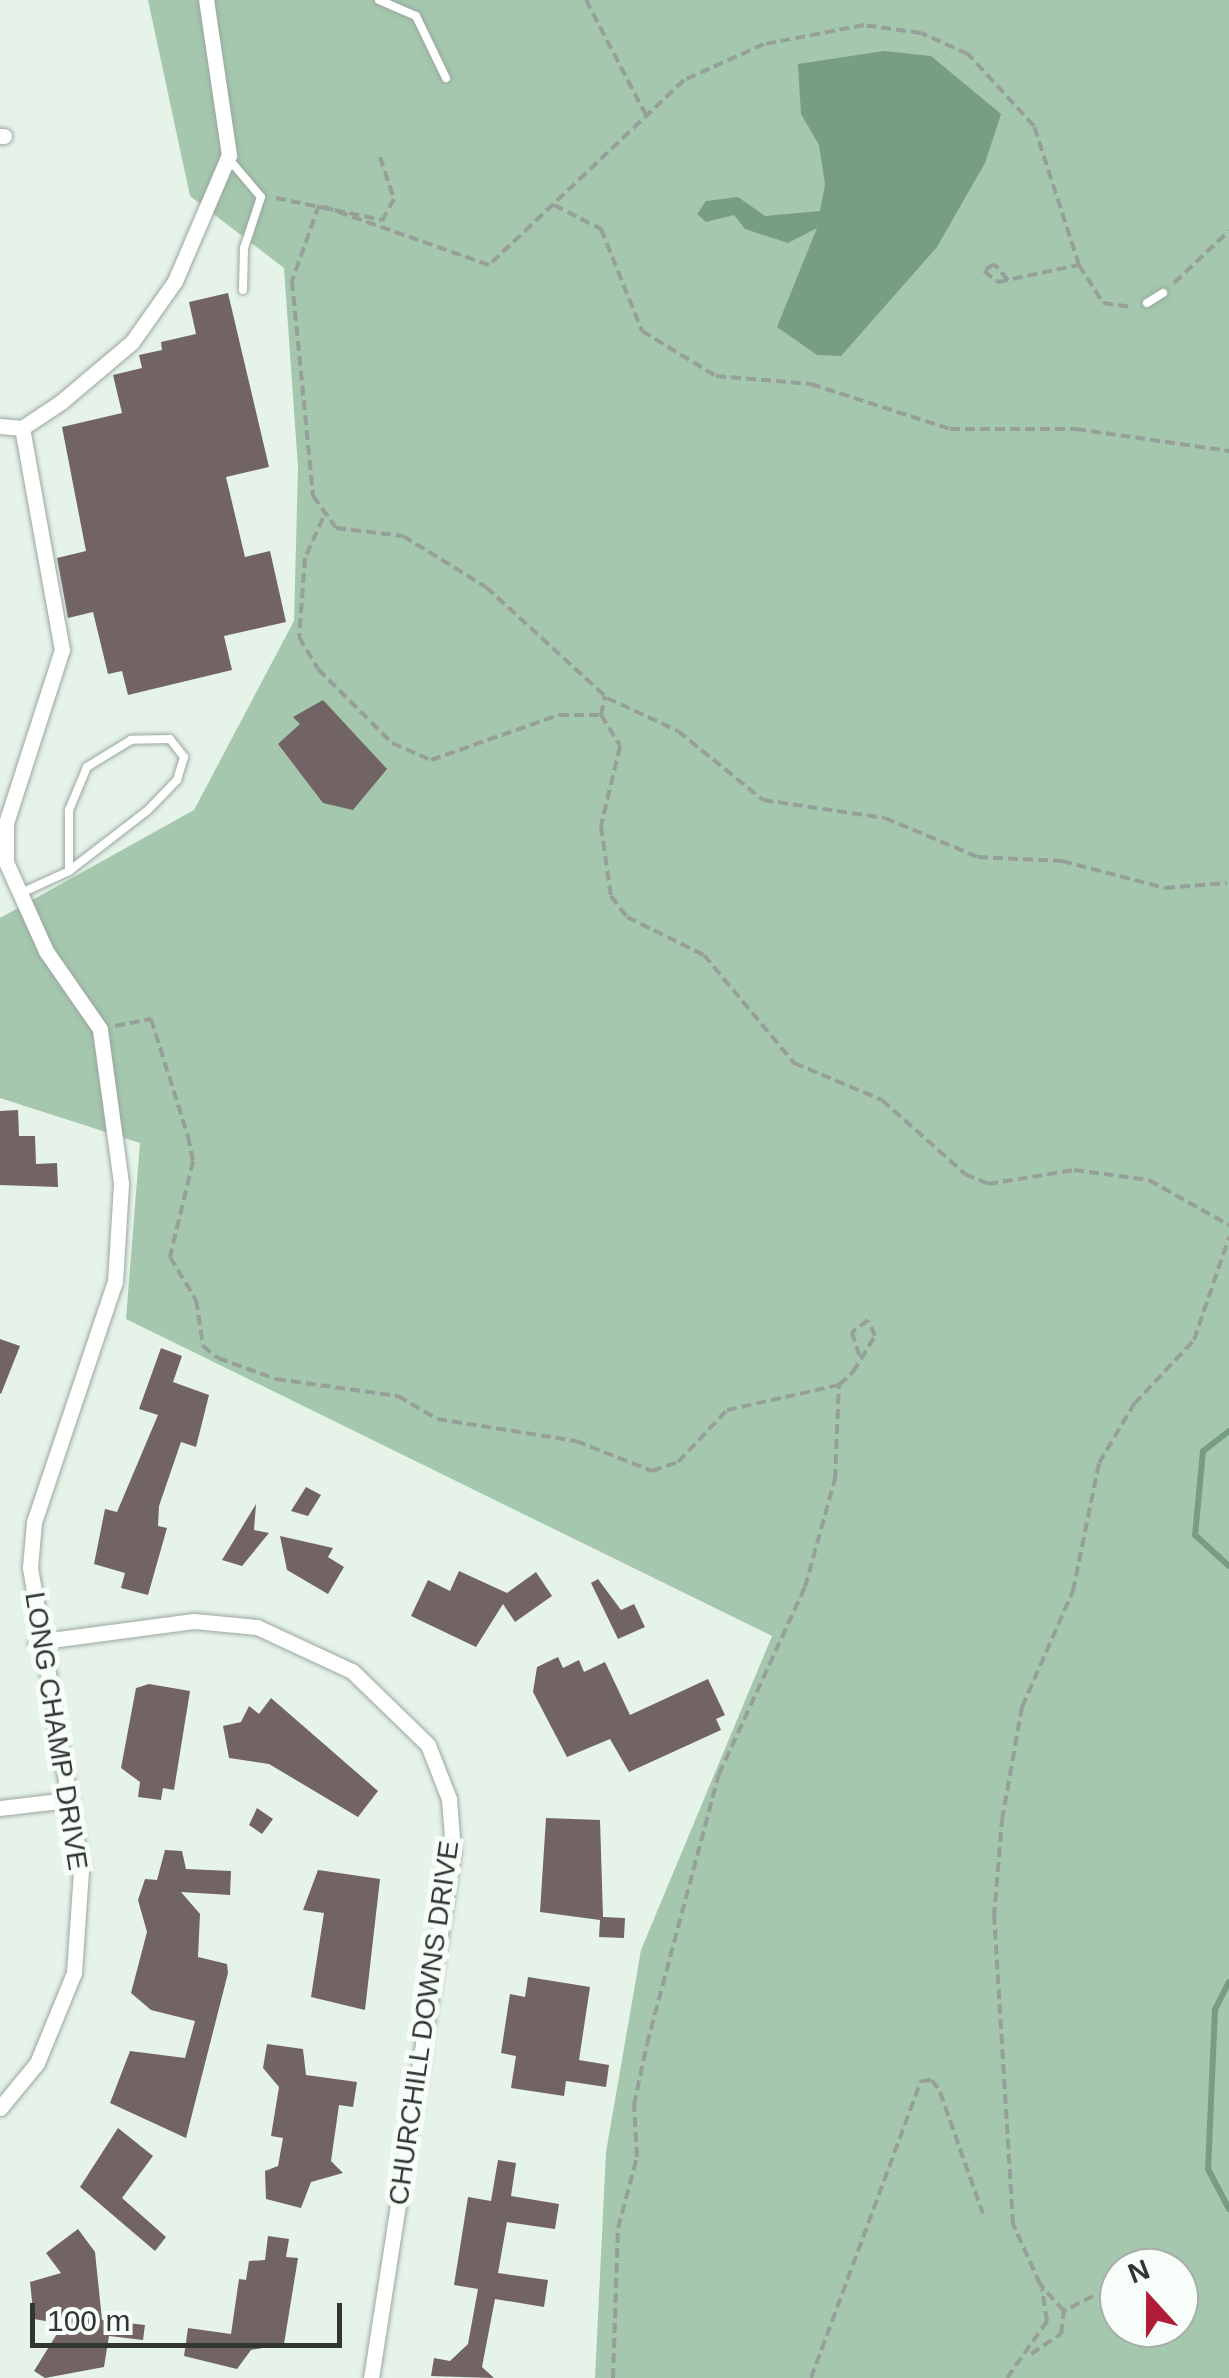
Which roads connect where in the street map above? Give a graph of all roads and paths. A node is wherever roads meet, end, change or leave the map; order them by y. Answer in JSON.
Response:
{"nodes":[{"id":1,"x":206,"y":0,"type":"edge"},
{"id":2,"x":379,"y":0,"type":"edge"},
{"id":3,"x":586,"y":0,"type":"edge"},
{"id":4,"x":446,"y":78,"type":"dead end"},
{"id":5,"x":648,"y":119,"type":"junction"},
{"id":6,"x":380,"y":157,"type":"dead end"},
{"id":7,"x":228,"y":158,"type":"junction"},
{"id":8,"x":261,"y":197,"type":"junction"},
{"id":9,"x":554,"y":204,"type":"junction"},
{"id":10,"x":382,"y":220,"type":"junction"},
{"id":11,"x":380,"y":227,"type":"junction"},
{"id":12,"x":1229,"y":232,"type":"edge"},
{"id":13,"x":1079,"y":265,"type":"junction"},
{"id":14,"x":1008,"y":280,"type":"junction"},
{"id":15,"x":243,"y":290,"type":"dead end"},
{"id":16,"x":1163,"y":293,"type":"joint"},
{"id":17,"x":1147,"y":303,"type":"joint"},
{"id":18,"x":0,"y":426,"type":"edge"},
{"id":19,"x":22,"y":428,"type":"junction"},
{"id":20,"x":1229,"y":451,"type":"edge"},
{"id":21,"x":323,"y":517,"type":"junction"},
{"id":22,"x":606,"y":696,"type":"junction"},
{"id":23,"x":601,"y":715,"type":"junction"},
{"id":24,"x":69,"y":871,"type":"junction"},
{"id":25,"x":1228,"y":883,"type":"edge"},
{"id":26,"x":16,"y":896,"type":"junction"},
{"id":27,"x":0,"y":904,"type":"edge"},
{"id":28,"x":100,"y":1029,"type":"junction"},
{"id":29,"x":1229,"y":1225,"type":"edge"},
{"id":30,"x":1229,"y":1237,"type":"edge"},
{"id":31,"x":860,"y":1358,"type":"junction"},
{"id":32,"x":840,"y":1386,"type":"junction"},
{"id":33,"x":36,"y":1642,"type":"junction"},
{"id":34,"x":68,"y":1800,"type":"junction"},
{"id":35,"x":0,"y":1808,"type":"edge"},
{"id":36,"x":0,"y":2108,"type":"edge"},
{"id":37,"x":983,"y":2214,"type":"dead end"},
{"id":38,"x":1040,"y":2284,"type":"junction"},
{"id":39,"x":1093,"y":2296,"type":"dead end"},
{"id":40,"x":1064,"y":2311,"type":"junction"},
{"id":41,"x":1030,"y":2355,"type":"junction"},
{"id":42,"x":372,"y":2378,"type":"edge"},
{"id":43,"x":612,"y":2378,"type":"edge"},
{"id":44,"x":811,"y":2378,"type":"edge"},
{"id":45,"x":1007,"y":2378,"type":"edge"}],
"edges":[{"from":1,"to":7,"type":"street"},
{"from":2,"to":4,"type":"lane"},
{"from":3,"to":5,"type":"path"},
{"from":5,"to":9,"type":"path"},
{"from":5,"to":13,"type":"path"},
{"from":6,"to":10,"type":"path"},
{"from":7,"to":8,"type":"lane"},
{"from":7,"to":19,"type":"street"},
{"from":8,"to":10,"type":"path"},
{"from":8,"to":15,"type":"lane"},
{"from":9,"to":11,"type":"path"},
{"from":9,"to":20,"type":"path"},
{"from":10,"to":11,"type":"path"},
{"from":11,"to":21,"type":"path"},
{"from":12,"to":16,"type":"path"},
{"from":13,"to":14,"type":"path"},
{"from":13,"to":17,"type":"path"},
{"from":14,"to":14,"type":"path"},
{"from":16,"to":17,"type":"lane"},
{"from":18,"to":19,"type":"street"},
{"from":19,"to":26,"type":"street","name":"LONG CHAMP DRIVE"},
{"from":21,"to":22,"type":"path"},
{"from":21,"to":23,"type":"path"},
{"from":22,"to":23,"type":"path"},
{"from":22,"to":25,"type":"path"},
{"from":23,"to":29,"type":"path"},
{"from":24,"to":24,"type":"lane"},
{"from":24,"to":26,"type":"lane"},
{"from":26,"to":27,"type":"street"},
{"from":26,"to":28,"type":"street","name":"LONG CHAMP DRIVE"},
{"from":28,"to":32,"type":"path"},
{"from":28,"to":33,"type":"street","name":"LONG CHAMP DRIVE"},
{"from":30,"to":38,"type":"path"},
{"from":31,"to":31,"type":"path"},
{"from":31,"to":32,"type":"path"},
{"from":32,"to":43,"type":"path"},
{"from":33,"to":34,"type":"street","name":"LONG CHAMP DRIVE"},
{"from":33,"to":42,"type":"street","name":"CHURCHILL DOWNS DRIVE"},
{"from":34,"to":35,"type":"street"},
{"from":34,"to":36,"type":"street","name":"LONG CHAMP DRIVE"},
{"from":37,"to":44,"type":"path"},
{"from":38,"to":40,"type":"path"},
{"from":38,"to":41,"type":"path"},
{"from":39,"to":40,"type":"path"},
{"from":40,"to":41,"type":"path"},
{"from":41,"to":45,"type":"path"}]}
